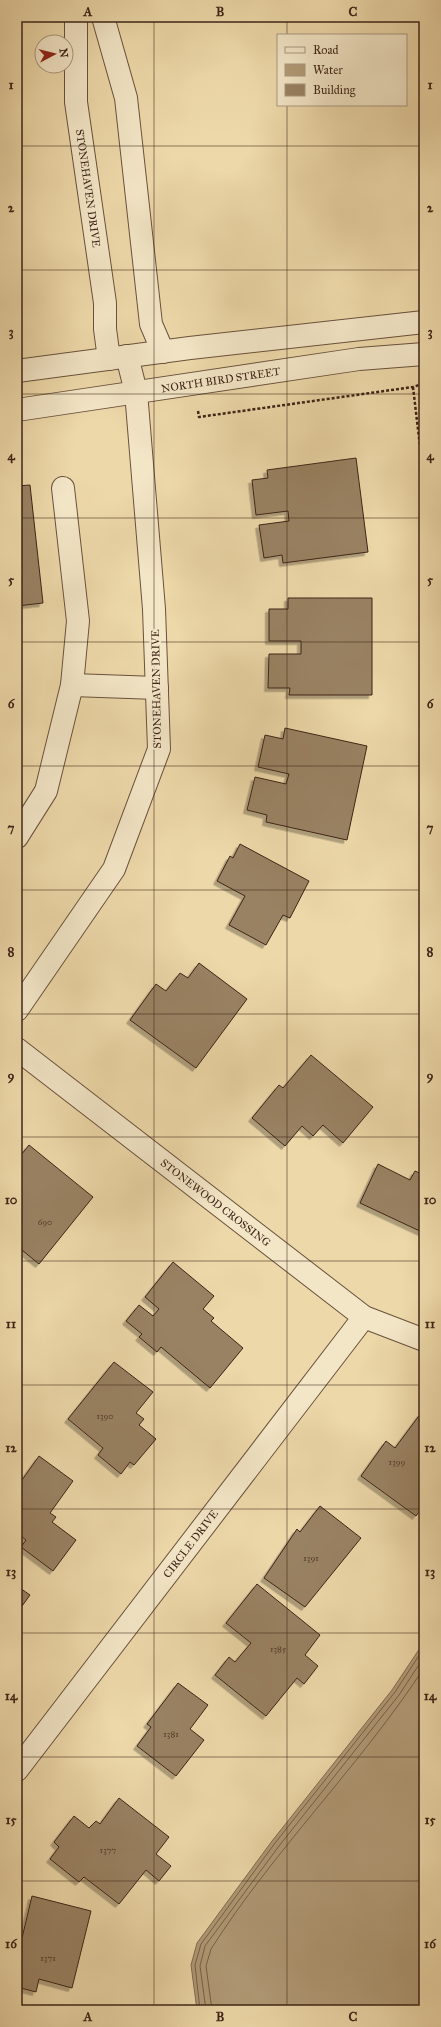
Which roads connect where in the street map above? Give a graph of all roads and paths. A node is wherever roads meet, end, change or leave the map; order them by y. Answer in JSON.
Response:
{"nodes":[{"id":1,"x":76,"y":17,"type":"edge"},
{"id":2,"x":103,"y":17,"type":"edge"},
{"id":3,"x":424,"y":322,"type":"edge"},
{"id":4,"x":163,"y":352,"type":"junction"},
{"id":5,"x":424,"y":354,"type":"edge"},
{"id":6,"x":118,"y":357,"type":"junction"},
{"id":7,"x":17,"y":371,"type":"edge"},
{"id":8,"x":424,"y":383,"type":"edge"},
{"id":9,"x":413,"y":387,"type":"junction"},
{"id":10,"x":136,"y":392,"type":"junction"},
{"id":11,"x":17,"y":410,"type":"edge"},
{"id":12,"x":198,"y":410,"type":"dead end"},
{"id":13,"x":424,"y":480,"type":"edge"},
{"id":14,"x":63,"y":488,"type":"dead end"},
{"id":15,"x":72,"y":685,"type":"junction"},
{"id":16,"x":157,"y":688,"type":"junction"},
{"id":17,"x":17,"y":837,"type":"edge"},
{"id":18,"x":17,"y":1010,"type":"edge"},
{"id":19,"x":17,"y":1049,"type":"edge"},
{"id":20,"x":364,"y":1317,"type":"junction"},
{"id":21,"x":424,"y":1340,"type":"edge"},
{"id":22,"x":17,"y":1770,"type":"edge"}],
"edges":[{"from":1,"to":6,"type":"street","name":"STONEHAVEN DRIVE"},
{"from":2,"to":4,"type":"street"},
{"from":3,"to":4,"type":"street"},
{"from":4,"to":6,"type":"street"},
{"from":5,"to":10,"type":"street","name":"NORTH BIRD STREET"},
{"from":6,"to":7,"type":"street"},
{"from":6,"to":10,"type":"street","name":"STONEHAVEN DRIVE"},
{"from":8,"to":9,"type":"path"},
{"from":9,"to":12,"type":"path"},
{"from":9,"to":13,"type":"path"},
{"from":10,"to":11,"type":"street","name":"NORTH BIRD STREET"},
{"from":10,"to":16,"type":"street","name":"STONEHAVEN DRIVE"},
{"from":14,"to":15,"type":"street"},
{"from":15,"to":16,"type":"street"},
{"from":15,"to":17,"type":"street"},
{"from":16,"to":18,"type":"street","name":"STONEHAVEN DRIVE"},
{"from":19,"to":20,"type":"street","name":"STONEWOOD CROSSING"},
{"from":20,"to":21,"type":"street","name":"STONEWOOD CROSSING"},
{"from":20,"to":22,"type":"street","name":"CIRCLE DRIVE"}]}
